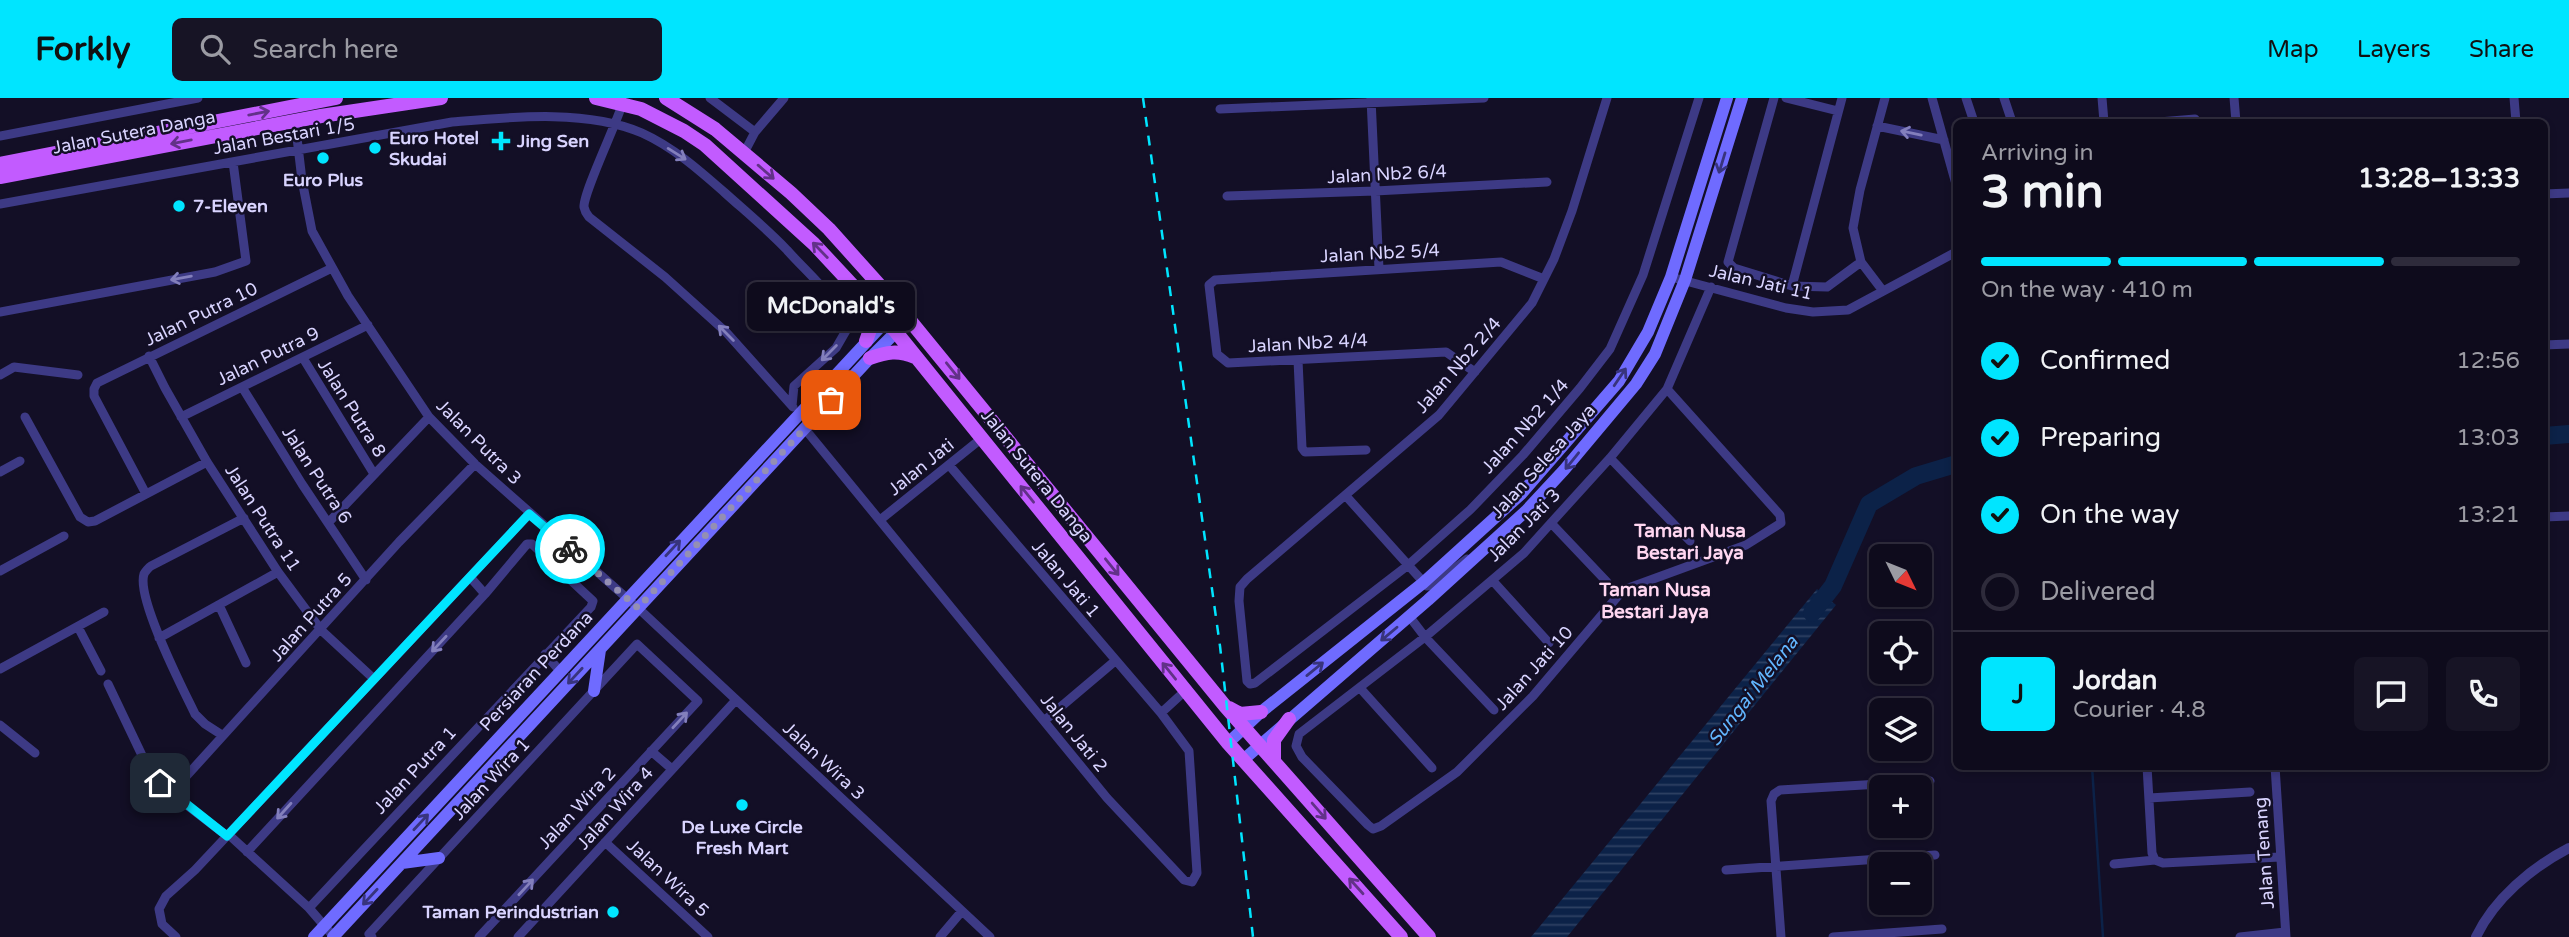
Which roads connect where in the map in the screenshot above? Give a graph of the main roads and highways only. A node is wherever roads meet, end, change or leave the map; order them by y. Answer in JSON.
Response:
{"nodes":[{"id":1,"x":336,"y":98,"type":"edge"},
{"id":2,"x":441,"y":98,"type":"edge"},
{"id":3,"x":596,"y":98,"type":"edge"},
{"id":4,"x":1727,"y":98,"type":"edge"},
{"id":5,"x":1742,"y":98,"type":"edge"},
{"id":6,"x":671,"y":99,"type":"edge"},
{"id":7,"x":623,"y":101,"type":"edge"},
{"id":8,"x":0,"y":164,"type":"edge"},
{"id":9,"x":0,"y":177,"type":"edge"},
{"id":10,"x":867,"y":299,"type":"junction"},
{"id":11,"x":899,"y":307,"type":"junction"},
{"id":12,"x":910,"y":318,"type":"junction"},
{"id":13,"x":885,"y":320,"type":"junction"},
{"id":14,"x":896,"y":332,"type":"junction"},
{"id":15,"x":866,"y":341,"type":"junction"},
{"id":16,"x":870,"y":358,"type":"junction"},
{"id":17,"x":917,"y":358,"type":"junction"},
{"id":18,"x":600,"y":650,"type":"junction"},
{"id":19,"x":594,"y":691,"type":"road end"},
{"id":20,"x":1225,"y":706,"type":"junction"},
{"id":21,"x":1261,"y":712,"type":"junction"},
{"id":22,"x":1289,"y":719,"type":"junction"},
{"id":23,"x":1245,"y":728,"type":"junction"},
{"id":24,"x":1228,"y":743,"type":"junction"},
{"id":25,"x":1260,"y":744,"type":"junction"},
{"id":26,"x":1243,"y":760,"type":"junction"},
{"id":27,"x":1274,"y":760,"type":"junction"},
{"id":28,"x":439,"y":858,"type":"road end"},
{"id":29,"x":402,"y":863,"type":"junction"},
{"id":30,"x":314,"y":937,"type":"edge"},
{"id":31,"x":333,"y":937,"type":"edge"},
{"id":32,"x":1401,"y":937,"type":"edge"},
{"id":33,"x":1429,"y":937,"type":"edge"}],
"edges":[{"from":8,"to":1,"type":"main road","name":"Jalan Sutera Danga","one_way":true},
{"from":2,"to":9,"type":"main road","name":"Jalan Sutera Danga","one_way":true},
{"from":3,"to":7,"type":"main road","name":"Jalan Sutera Danga"},
{"from":21,"to":4,"type":"main road","name":"Jalan Selesa Jaya","one_way":true},
{"from":5,"to":22,"type":"main road","name":"Jalan Selesa Jaya","one_way":true},
{"from":6,"to":11,"type":"main road","name":"Jalan Sutera Danga","one_way":true},
{"from":10,"to":7,"type":"main road","name":"Jalan Sutera Danga","one_way":true},
{"from":10,"to":13,"type":"main road","name":"Jalan Sutera Danga"},
{"from":10,"to":15,"type":"main road"},
{"from":11,"to":12,"type":"main road","name":"Jalan Sutera Danga"},
{"from":11,"to":13,"type":"main road","name":"Persiaran Perdana"},
{"from":12,"to":14,"type":"main road","name":"Persiaran Perdana"},
{"from":12,"to":20,"type":"main road","name":"Jalan Sutera Danga","one_way":true},
{"from":13,"to":14,"type":"main road","name":"Jalan Sutera Danga"},
{"from":13,"to":15,"type":"main road","name":"Persiaran Perdana"},
{"from":14,"to":16,"type":"main road","name":"Persiaran Perdana"},
{"from":14,"to":17,"type":"main road","name":"Jalan Sutera Danga"},
{"from":30,"to":15,"type":"main road","name":"Persiaran Perdana","one_way":true},
{"from":16,"to":17,"type":"main road"},
{"from":16,"to":18,"type":"main road","name":"Persiaran Perdana"},
{"from":24,"to":17,"type":"main road","name":"Jalan Sutera Danga","one_way":true},
{"from":18,"to":19,"type":"main road"},
{"from":18,"to":29,"type":"main road","name":"Persiaran Perdana","one_way":true},
{"from":20,"to":21,"type":"main road"},
{"from":20,"to":23,"type":"main road","name":"Jalan Sutera Danga"},
{"from":21,"to":23,"type":"main road","name":"Jalan Selesa Jaya"},
{"from":22,"to":25,"type":"main road","name":"Jalan Selesa Jaya"},
{"from":22,"to":27,"type":"main road"},
{"from":23,"to":24,"type":"main road","name":"Jalan Selesa Jaya"},
{"from":23,"to":25,"type":"main road","name":"Jalan Sutera Danga"},
{"from":24,"to":26,"type":"main road","name":"Jalan Sutera Danga"},
{"from":25,"to":26,"type":"main road","name":"Jalan Selesa Jaya"},
{"from":25,"to":27,"type":"main road","name":"Jalan Sutera Danga"},
{"from":32,"to":26,"type":"main road","name":"Jalan Sutera Danga","one_way":true},
{"from":27,"to":33,"type":"main road","name":"Jalan Sutera Danga","one_way":true},
{"from":28,"to":29,"type":"main road"},
{"from":29,"to":31,"type":"main road","name":"Persiaran Perdana","one_way":true}]}
